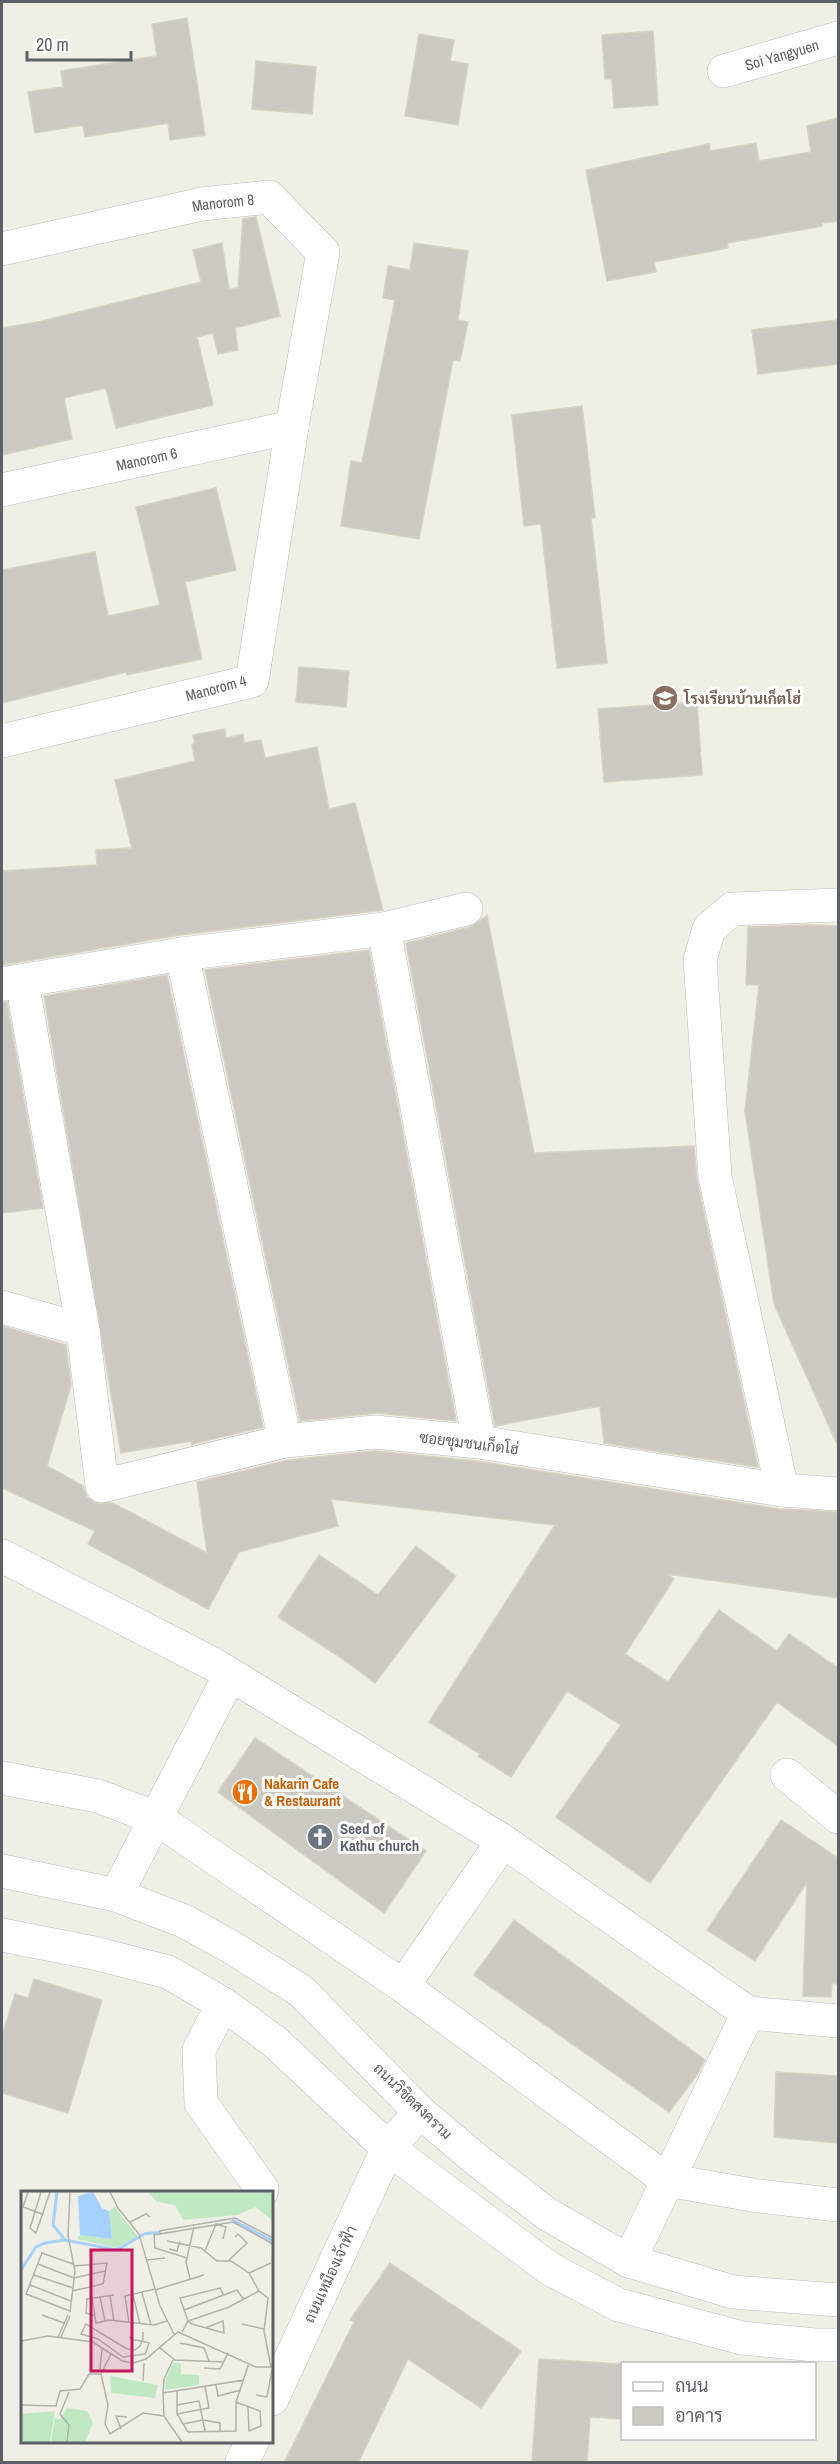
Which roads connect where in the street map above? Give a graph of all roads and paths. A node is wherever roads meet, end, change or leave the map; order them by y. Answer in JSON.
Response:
{"nodes":[{"id":1,"x":838,"y":38,"type":"edge"},
{"id":2,"x":724,"y":71,"type":"dead end"},
{"id":3,"x":2,"y":249,"type":"edge"},
{"id":4,"x":292,"y":427,"type":"junction"},
{"id":5,"x":2,"y":490,"type":"edge"},
{"id":6,"x":2,"y":741,"type":"edge"},
{"id":7,"x":838,"y":905,"type":"edge"},
{"id":8,"x":466,"y":909,"type":"dead end"},
{"id":9,"x":384,"y":929,"type":"junction"},
{"id":10,"x":182,"y":954,"type":"junction"},
{"id":11,"x":12,"y":983,"type":"edge"},
{"id":12,"x":2,"y":1307,"type":"edge"},
{"id":13,"x":83,"y":1330,"type":"junction"},
{"id":14,"x":285,"y":1441,"type":"junction"},
{"id":15,"x":479,"y":1442,"type":"junction"},
{"id":16,"x":782,"y":1490,"type":"junction"},
{"id":17,"x":838,"y":1494,"type":"edge"},
{"id":18,"x":2,"y":1556,"type":"edge"},
{"id":19,"x":230,"y":1675,"type":"junction"},
{"id":20,"x":787,"y":1775,"type":"dead end"},
{"id":21,"x":2,"y":1778,"type":"edge"},
{"id":22,"x":838,"y":1817,"type":"edge"},
{"id":23,"x":156,"y":1818,"type":"junction"},
{"id":24,"x":503,"y":1841,"type":"junction"},
{"id":25,"x":2,"y":1872,"type":"edge"},
{"id":26,"x":116,"y":1895,"type":"junction"},
{"id":27,"x":2,"y":1935,"type":"edge"},
{"id":28,"x":403,"y":1986,"type":"junction"},
{"id":29,"x":224,"y":2004,"type":"junction"},
{"id":30,"x":748,"y":2013,"type":"junction"},
{"id":31,"x":838,"y":2021,"type":"edge"},
{"id":32,"x":420,"y":2112,"type":"junction"},
{"id":33,"x":388,"y":2148,"type":"junction"},
{"id":34,"x":667,"y":2180,"type":"junction"},
{"id":35,"x":262,"y":2191,"type":"edge"},
{"id":36,"x":838,"y":2205,"type":"edge"},
{"id":37,"x":629,"y":2261,"type":"junction"},
{"id":38,"x":838,"y":2300,"type":"edge"},
{"id":39,"x":838,"y":2345,"type":"edge"},
{"id":40,"x":273,"y":2397,"type":"edge"},
{"id":41,"x":252,"y":2443,"type":"edge"},
{"id":42,"x":242,"y":2463,"type":"edge"}],
"edges":[{"from":1,"to":2,"type":"street","name":"Soi Yangyuen"},
{"from":3,"to":4,"type":"street","name":"Manorom 8"},
{"from":4,"to":5,"type":"street","name":"Manorom 6"},
{"from":4,"to":6,"type":"street","name":"Manorom 4"},
{"from":7,"to":16,"type":"street"},
{"from":8,"to":9,"type":"street"},
{"from":9,"to":10,"type":"street"},
{"from":9,"to":15,"type":"street"},
{"from":10,"to":11,"type":"street"},
{"from":10,"to":14,"type":"street"},
{"from":11,"to":13,"type":"street"},
{"from":12,"to":13,"type":"street"},
{"from":13,"to":14,"type":"street","name":"ซอยชุมชนเก็ตโฮ่"},
{"from":14,"to":15,"type":"street","name":"ซอยชุมชนเก็ตโฮ่"},
{"from":15,"to":16,"type":"street","name":"ซอยชุมชนเก็ตโฮ่"},
{"from":16,"to":17,"type":"street","name":"ซอยชุมชนเก็ตโฮ่"},
{"from":18,"to":19,"type":"street"},
{"from":19,"to":23,"type":"street"},
{"from":19,"to":24,"type":"street"},
{"from":20,"to":22,"type":"street"},
{"from":21,"to":23,"type":"street"},
{"from":23,"to":26,"type":"street"},
{"from":23,"to":28,"type":"street"},
{"from":24,"to":28,"type":"street"},
{"from":24,"to":30,"type":"street"},
{"from":25,"to":26,"type":"street","name":"ถนนวิชิตสงคราม"},
{"from":26,"to":32,"type":"street","name":"ถนนวิชิตสงคราม"},
{"from":27,"to":29,"type":"street"},
{"from":28,"to":34,"type":"street"},
{"from":29,"to":33,"type":"street"},
{"from":29,"to":35,"type":"street"},
{"from":30,"to":31,"type":"street"},
{"from":30,"to":34,"type":"street"},
{"from":32,"to":33,"type":"street","name":"ถนนเหมืองเจ้าฟ้า"},
{"from":32,"to":37,"type":"street","name":"ถนนวิชิตสงคราม"},
{"from":33,"to":39,"type":"street"},
{"from":33,"to":40,"type":"street","name":"ถนนเหมืองเจ้าฟ้า"},
{"from":34,"to":36,"type":"street"},
{"from":34,"to":37,"type":"street"},
{"from":37,"to":38,"type":"street","name":"ถนนวิชิตสงคราม"},
{"from":41,"to":42,"type":"street"}]}
